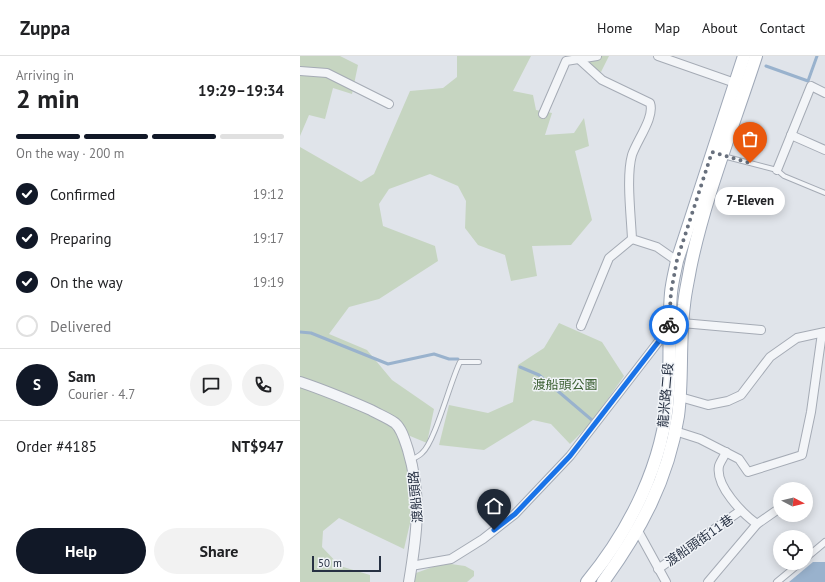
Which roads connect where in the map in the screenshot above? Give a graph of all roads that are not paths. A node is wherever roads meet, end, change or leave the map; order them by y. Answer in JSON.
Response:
{"nodes":[{"id":1,"x":596,"y":56,"type":"edge"},
{"id":2,"x":658,"y":56,"type":"edge"},
{"id":3,"x":744,"y":56,"type":"edge"},
{"id":4,"x":756,"y":56,"type":"edge"},
{"id":5,"x":580,"y":60,"type":"junction"},
{"id":6,"x":300,"y":71,"type":"edge"},
{"id":7,"x":735,"y":83,"type":"junction"},
{"id":8,"x":825,"y":93,"type":"edge"},
{"id":9,"x":389,"y":104,"type":"dead end"},
{"id":10,"x":543,"y":114,"type":"dead end"},
{"id":11,"x":791,"y":135,"type":"junction"},
{"id":12,"x":825,"y":150,"type":"edge"},
{"id":13,"x":712,"y":152,"type":"junction"},
{"id":14,"x":724,"y":156,"type":"junction"},
{"id":15,"x":777,"y":170,"type":"junction"},
{"id":16,"x":825,"y":193,"type":"edge"},
{"id":17,"x":632,"y":239,"type":"junction"},
{"id":18,"x":677,"y":260,"type":"junction"},
{"id":19,"x":682,"y":323,"type":"junction"},
{"id":20,"x":581,"y":326,"type":"dead end"},
{"id":21,"x":669,"y":328,"type":"junction"},
{"id":22,"x":761,"y":330,"type":"dead end"},
{"id":23,"x":824,"y":333,"type":"edge"},
{"id":24,"x":479,"y":362,"type":"dead end"},
{"id":25,"x":300,"y":382,"type":"edge"},
{"id":26,"x":680,"y":397,"type":"junction"},
{"id":27,"x":675,"y":430,"type":"junction"},
{"id":28,"x":726,"y":452,"type":"junction"},
{"id":29,"x":411,"y":460,"type":"junction"},
{"id":30,"x":740,"y":512,"type":"junction"},
{"id":31,"x":773,"y":513,"type":"edge"},
{"id":32,"x":757,"y":524,"type":"junction"},
{"id":33,"x":638,"y":531,"type":"junction"},
{"id":34,"x":825,"y":542,"type":"edge"},
{"id":35,"x":813,"y":552,"type":"edge"},
{"id":36,"x":412,"y":566,"type":"junction"},
{"id":37,"x":658,"y":569,"type":"junction"},
{"id":38,"x":792,"y":570,"type":"edge"},
{"id":39,"x":409,"y":582,"type":"edge"},
{"id":40,"x":587,"y":582,"type":"edge"},
{"id":41,"x":603,"y":582,"type":"edge"},
{"id":42,"x":666,"y":582,"type":"edge"},
{"id":43,"x":708,"y":582,"type":"edge"},
{"id":44,"x":777,"y":582,"type":"edge"}],
"edges":[{"from":1,"to":5,"type":"street"},
{"from":2,"to":7,"type":"street"},
{"from":3,"to":7,"type":"main road","name":"龍米路二段"},
{"from":4,"to":14,"type":"main road","name":"龍米路二段"},
{"from":5,"to":10,"type":"street"},
{"from":5,"to":17,"type":"street"},
{"from":6,"to":9,"type":"street"},
{"from":7,"to":13,"type":"main road","name":"龍米路二段"},
{"from":8,"to":11,"type":"street"},
{"from":11,"to":12,"type":"street"},
{"from":11,"to":15,"type":"street"},
{"from":13,"to":14,"type":"lane"},
{"from":13,"to":18,"type":"main road","name":"龍米路二段"},
{"from":14,"to":15,"type":"lane"},
{"from":14,"to":19,"type":"main road","name":"龍米路二段"},
{"from":15,"to":16,"type":"lane"},
{"from":17,"to":18,"type":"street"},
{"from":17,"to":20,"type":"street"},
{"from":18,"to":21,"type":"main road","name":"龍米路二段"},
{"from":19,"to":21,"type":"main road"},
{"from":19,"to":22,"type":"street"},
{"from":19,"to":26,"type":"main road","name":"龍米路二段"},
{"from":21,"to":36,"type":"street"},
{"from":21,"to":40,"type":"main road","name":"龍米路二段"},
{"from":23,"to":26,"type":"street"},
{"from":23,"to":28,"type":"street"},
{"from":24,"to":29,"type":"lane"},
{"from":25,"to":29,"type":"street","name":"渡船頭路"},
{"from":26,"to":27,"type":"main road","name":"龍米路二段"},
{"from":27,"to":28,"type":"street"},
{"from":27,"to":33,"type":"main road","name":"龍米路二段"},
{"from":28,"to":30,"type":"street"},
{"from":29,"to":36,"type":"street","name":"渡船頭路"},
{"from":30,"to":32,"type":"street"},
{"from":30,"to":37,"type":"street","name":"渡船頭街11巷"},
{"from":31,"to":32,"type":"street"},
{"from":32,"to":43,"type":"street"},
{"from":33,"to":37,"type":"street"},
{"from":33,"to":41,"type":"main road","name":"龍米路二段"},
{"from":34,"to":35,"type":"street"},
{"from":36,"to":39,"type":"street","name":"渡船頭路"},
{"from":37,"to":42,"type":"street"},
{"from":38,"to":44,"type":"street"}]}
